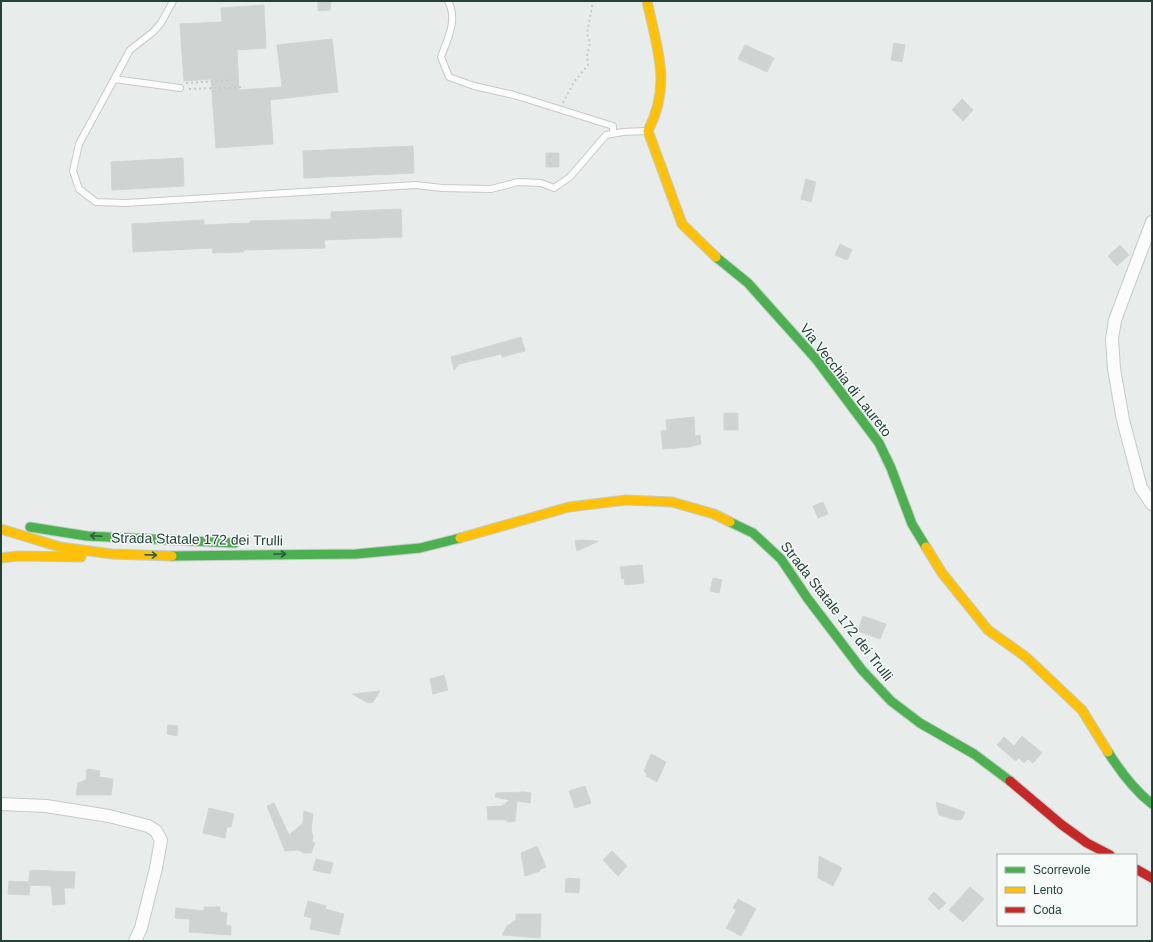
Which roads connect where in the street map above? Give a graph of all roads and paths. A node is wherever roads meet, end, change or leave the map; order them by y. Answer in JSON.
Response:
{"nodes":[{"id":1,"x":173,"y":1,"type":"edge"},
{"id":2,"x":448,"y":1,"type":"edge"},
{"id":3,"x":593,"y":1,"type":"edge"},
{"id":4,"x":647,"y":1,"type":"edge"},
{"id":5,"x":114,"y":79,"type":"junction"},
{"id":6,"x":237,"y":80,"type":"dead end"},
{"id":7,"x":244,"y":87,"type":"dead end"},
{"id":8,"x":178,"y":88,"type":"junction"},
{"id":9,"x":561,"y":110,"type":"junction"},
{"id":10,"x":648,"y":131,"type":"junction"},
{"id":11,"x":613,"y":134,"type":"junction"},
{"id":12,"x":1152,"y":222,"type":"edge"},
{"id":13,"x":1152,"y":504,"type":"edge"},
{"id":14,"x":5,"y":530,"type":"edge"},
{"id":15,"x":26,"y":537,"type":"junction"},
{"id":16,"x":1,"y":541,"type":"edge"},
{"id":17,"x":243,"y":543,"type":"dead end"},
{"id":18,"x":283,"y":545,"type":"dead end"},
{"id":19,"x":387,"y":550,"type":"junction"},
{"id":20,"x":112,"y":554,"type":"junction"},
{"id":21,"x":18,"y":556,"type":"junction"},
{"id":22,"x":1,"y":558,"type":"edge"},
{"id":23,"x":1,"y":804,"type":"edge"},
{"id":24,"x":1152,"y":804,"type":"edge"},
{"id":25,"x":1108,"y":854,"type":"edge"},
{"id":26,"x":1137,"y":870,"type":"edge"},
{"id":27,"x":1152,"y":878,"type":"edge"},
{"id":28,"x":135,"y":941,"type":"edge"}],
"edges":[{"from":1,"to":5,"type":"lane"},
{"from":2,"to":9,"type":"lane"},
{"from":3,"to":9,"type":"path"},
{"from":4,"to":10,"type":"main road"},
{"from":5,"to":8,"type":"lane"},
{"from":5,"to":11,"type":"lane"},
{"from":6,"to":8,"type":"path"},
{"from":7,"to":8,"type":"path"},
{"from":9,"to":11,"type":"lane"},
{"from":10,"to":11,"type":"lane"},
{"from":10,"to":24,"type":"main road","name":"Via Vecchia di Laureto"},
{"from":12,"to":13,"type":"street"},
{"from":14,"to":15,"type":"main road","name":"Strada Statale 172 dei Trulli"},
{"from":14,"to":16,"type":"main road"},
{"from":17,"to":14,"type":"main road","name":"Strada Statale 172 dei Trulli","one_way":true},
{"from":15,"to":20,"type":"main road","name":"Strada Statale 172 dei Trulli"},
{"from":15,"to":21,"type":"main road"},
{"from":18,"to":19,"type":"main road","name":"Strada Statale 172 dei Trulli"},
{"from":20,"to":19,"type":"main road","name":"Strada Statale 172 dei Trulli","one_way":true},
{"from":19,"to":25,"type":"main road","name":"Strada Statale 172 dei Trulli"},
{"from":20,"to":21,"type":"main road"},
{"from":21,"to":22,"type":"main road"},
{"from":23,"to":28,"type":"street"},
{"from":26,"to":27,"type":"main road"}]}
